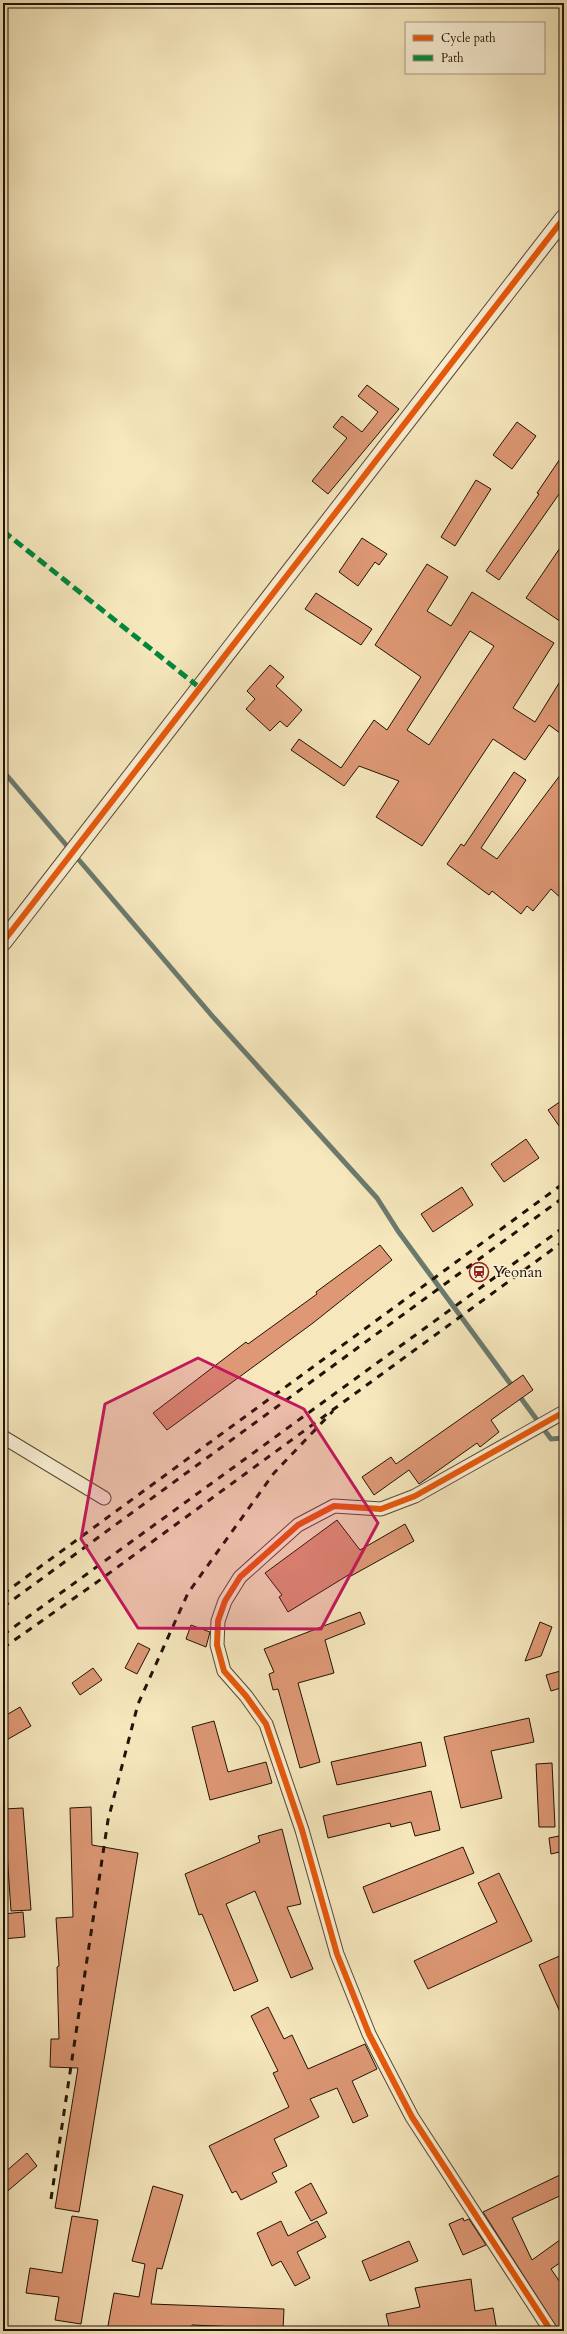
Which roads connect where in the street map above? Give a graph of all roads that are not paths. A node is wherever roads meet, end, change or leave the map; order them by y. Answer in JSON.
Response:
{"nodes":[{"id":1,"x":564,"y":218,"type":"edge"},
{"id":2,"x":3,"y":942,"type":"edge"},
{"id":3,"x":564,"y":1412,"type":"edge"},
{"id":4,"x":3,"y":1437,"type":"edge"},
{"id":5,"x":104,"y":1498,"type":"dead end"},
{"id":6,"x":551,"y":2331,"type":"edge"}],
"edges":[{"from":1,"to":2,"type":"street"},
{"from":3,"to":6,"type":"street"},
{"from":4,"to":5,"type":"street"}]}
